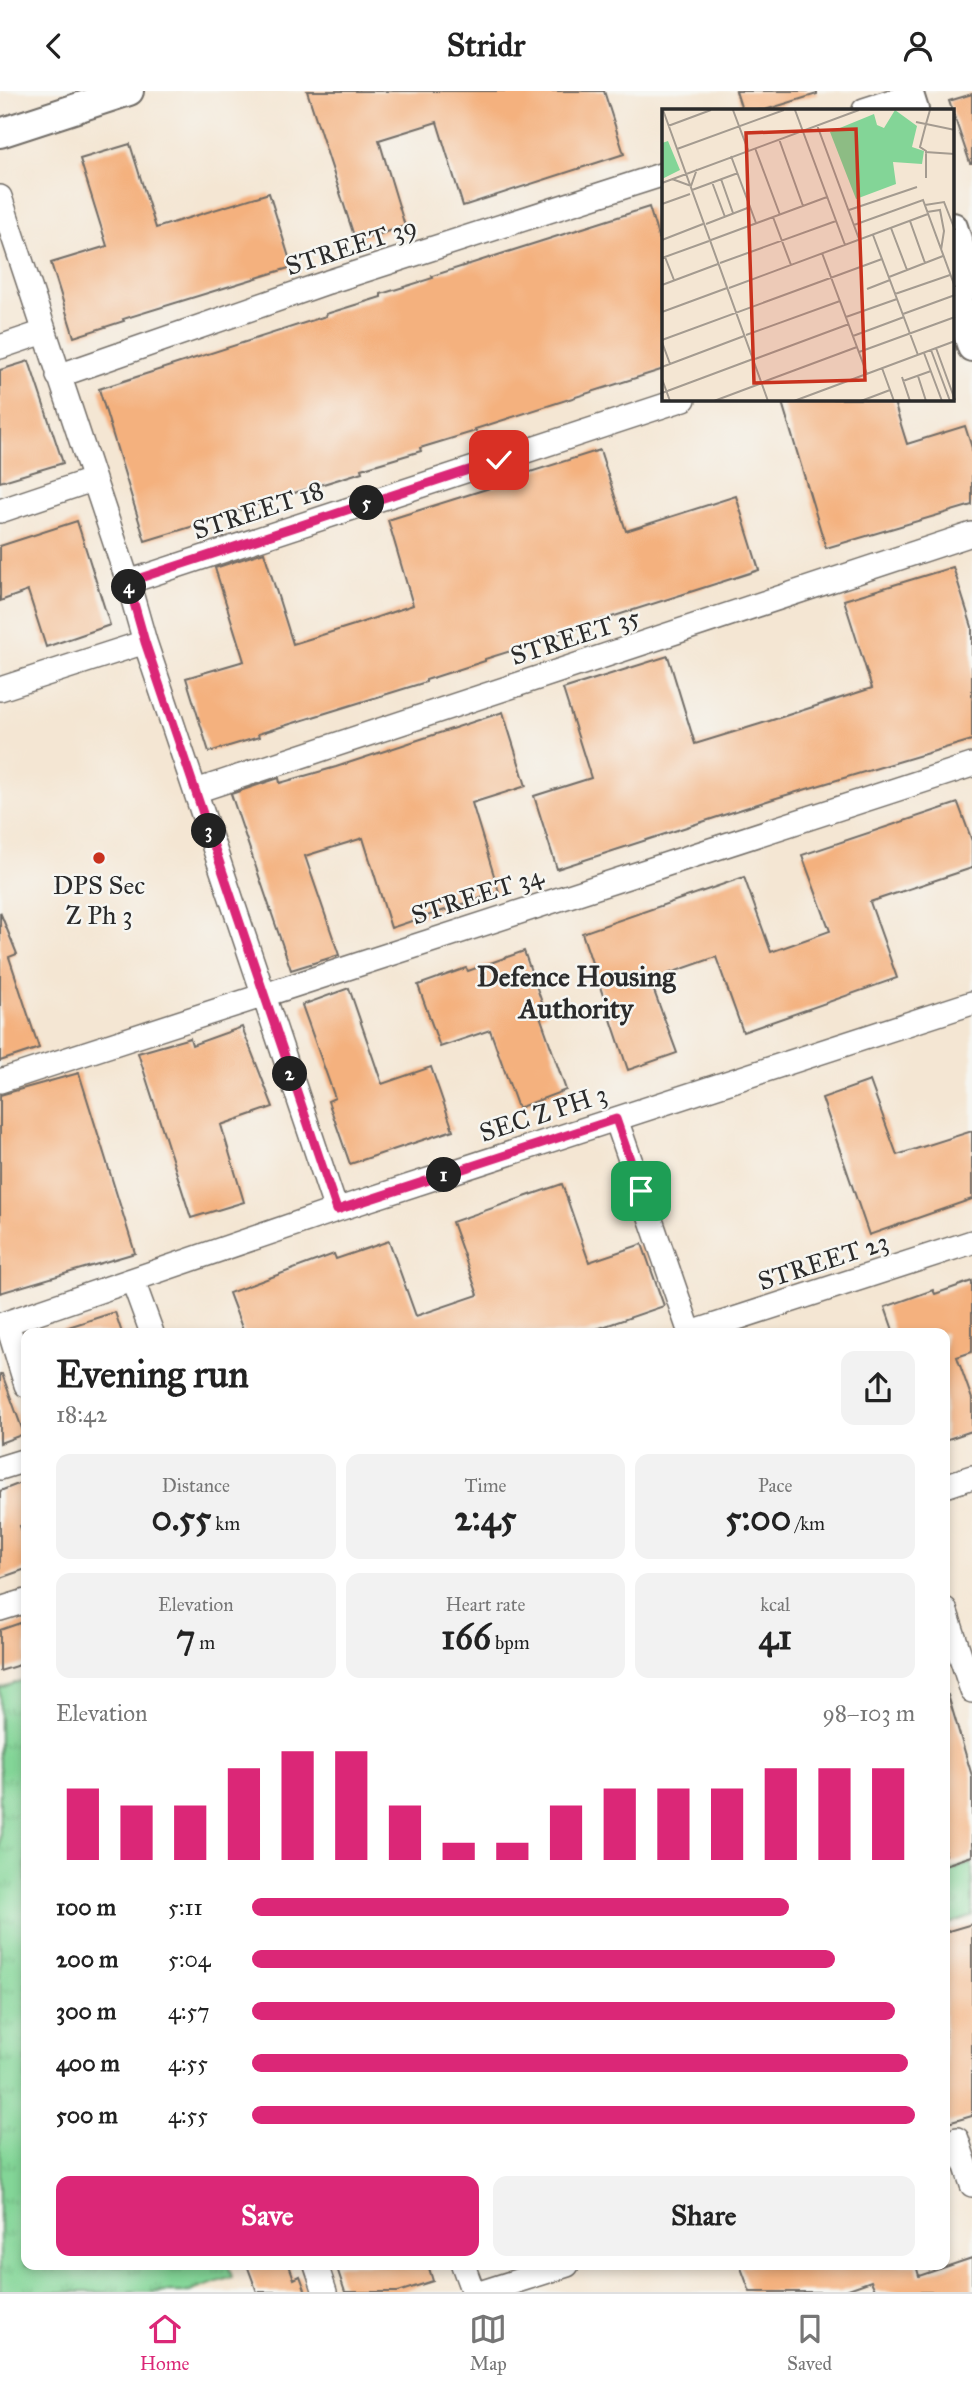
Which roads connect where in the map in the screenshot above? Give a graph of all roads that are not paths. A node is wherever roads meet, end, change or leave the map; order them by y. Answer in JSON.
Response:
{"nodes":[{"id":1,"x":130,"y":91,"type":"edge"},
{"id":2,"x":904,"y":99,"type":"edge"},
{"id":3,"x":868,"y":109,"type":"edge"},
{"id":4,"x":0,"y":134,"type":"edge"},
{"id":5,"x":662,"y":175,"type":"edge"},
{"id":6,"x":0,"y":197,"type":"edge"},
{"id":7,"x":954,"y":239,"type":"edge"},
{"id":8,"x":959,"y":298,"type":"edge"},
{"id":9,"x":44,"y":333,"type":"junction"},
{"id":10,"x":0,"y":347,"type":"edge"},
{"id":11,"x":972,"y":347,"type":"edge"},
{"id":12,"x":58,"y":376,"type":"junction"},
{"id":13,"x":678,"y":401,"type":"edge"},
{"id":14,"x":92,"y":480,"type":"junction"},
{"id":15,"x":0,"y":511,"type":"edge"},
{"id":16,"x":972,"y":534,"type":"edge"},
{"id":17,"x":128,"y":582,"type":"junction"},
{"id":18,"x":145,"y":642,"type":"junction"},
{"id":19,"x":0,"y":689,"type":"edge"},
{"id":20,"x":972,"y":765,"type":"edge"},
{"id":21,"x":196,"y":791,"type":"junction"},
{"id":22,"x":263,"y":994,"type":"junction"},
{"id":23,"x":972,"y":1003,"type":"edge"},
{"id":24,"x":0,"y":1080,"type":"edge"},
{"id":25,"x":616,"y":1119,"type":"junction"},
{"id":26,"x":337,"y":1210,"type":"junction"},
{"id":27,"x":972,"y":1242,"type":"edge"},
{"id":28,"x":133,"y":1281,"type":"junction"},
{"id":29,"x":4,"y":1324,"type":"edge"},
{"id":30,"x":150,"y":1328,"type":"edge"},
{"id":31,"x":689,"y":1328,"type":"edge"},
{"id":32,"x":706,"y":1328,"type":"edge"},
{"id":33,"x":21,"y":1371,"type":"edge"},
{"id":34,"x":21,"y":1462,"type":"edge"},
{"id":35,"x":0,"y":1468,"type":"edge"},
{"id":36,"x":972,"y":1477,"type":"edge"},
{"id":37,"x":950,"y":1484,"type":"edge"},
{"id":38,"x":21,"y":1603,"type":"edge"},
{"id":39,"x":0,"y":1609,"type":"edge"},
{"id":40,"x":950,"y":1616,"type":"edge"},
{"id":41,"x":963,"y":1635,"type":"edge"},
{"id":42,"x":972,"y":1691,"type":"edge"},
{"id":43,"x":958,"y":2138,"type":"edge"},
{"id":44,"x":972,"y":2185,"type":"edge"},
{"id":45,"x":318,"y":2270,"type":"edge"},
{"id":46,"x":465,"y":2270,"type":"edge"},
{"id":47,"x":551,"y":2270,"type":"edge"},
{"id":48,"x":325,"y":2292,"type":"edge"},
{"id":49,"x":472,"y":2292,"type":"edge"},
{"id":50,"x":483,"y":2292,"type":"edge"}],
"edges":[{"from":1,"to":4,"type":"main road"},
{"from":2,"to":3,"type":"street"},
{"from":5,"to":12,"type":"street","name":"STREET 39"},
{"from":6,"to":9,"type":"street"},
{"from":7,"to":8,"type":"main road"},
{"from":8,"to":11,"type":"main road"},
{"from":9,"to":10,"type":"street"},
{"from":9,"to":12,"type":"street"},
{"from":12,"to":14,"type":"street"},
{"from":13,"to":17,"type":"street","name":"STREET 18"},
{"from":14,"to":15,"type":"street"},
{"from":14,"to":17,"type":"street"},
{"from":16,"to":21,"type":"street","name":"STREET 35"},
{"from":17,"to":18,"type":"street"},
{"from":18,"to":19,"type":"street"},
{"from":18,"to":21,"type":"street"},
{"from":20,"to":22,"type":"street","name":"STREET 34"},
{"from":21,"to":22,"type":"street"},
{"from":22,"to":24,"type":"street","name":"STREET 34"},
{"from":22,"to":26,"type":"street"},
{"from":23,"to":25,"type":"street","name":"SEC Z PH 3"},
{"from":25,"to":26,"type":"street","name":"SEC Z PH 3"},
{"from":25,"to":31,"type":"street"},
{"from":26,"to":28,"type":"street","name":"SEC Z PH 3"},
{"from":27,"to":32,"type":"street","name":"STREET 23"},
{"from":28,"to":29,"type":"street","name":"SEC Z PH 3"},
{"from":28,"to":30,"type":"street"},
{"from":29,"to":33,"type":"street"},
{"from":34,"to":35,"type":"street"},
{"from":36,"to":37,"type":"street"},
{"from":38,"to":39,"type":"street"},
{"from":40,"to":41,"type":"street"},
{"from":41,"to":42,"type":"street"},
{"from":43,"to":44,"type":"street"},
{"from":45,"to":48,"type":"street"},
{"from":46,"to":49,"type":"street"},
{"from":47,"to":50,"type":"street"}]}
